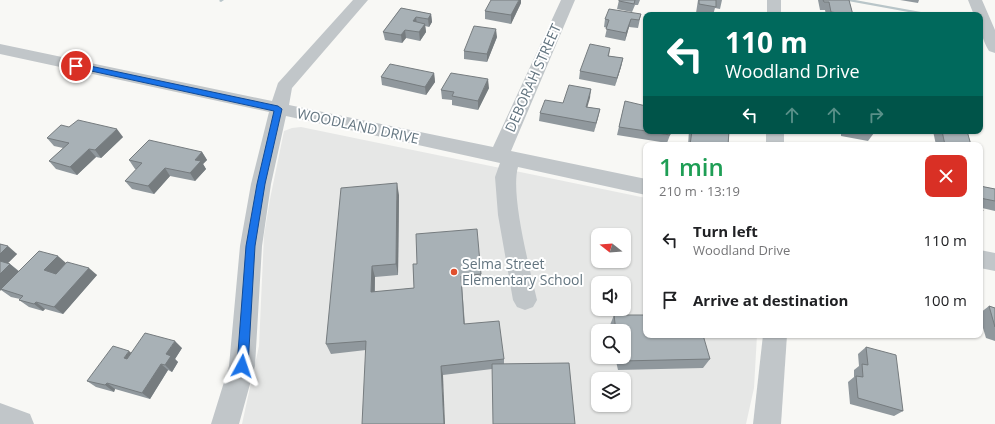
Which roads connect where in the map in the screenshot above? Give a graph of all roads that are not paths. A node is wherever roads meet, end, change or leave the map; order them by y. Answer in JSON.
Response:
{"nodes":[{"id":1,"x":361,"y":0,"type":"edge"},
{"id":2,"x":568,"y":0,"type":"edge"},
{"id":3,"x":774,"y":0,"type":"edge"},
{"id":4,"x":975,"y":0,"type":"edge"},
{"id":5,"x":774,"y":12,"type":"edge"},
{"id":6,"x":980,"y":12,"type":"edge"},
{"id":7,"x":983,"y":19,"type":"edge"},
{"id":8,"x":995,"y":48,"type":"edge"},
{"id":9,"x":0,"y":49,"type":"edge"},
{"id":10,"x":278,"y":109,"type":"junction"},
{"id":11,"x":505,"y":157,"type":"junction"},
{"id":12,"x":643,"y":186,"type":"edge"},
{"id":13,"x":983,"y":260,"type":"edge"},
{"id":14,"x":995,"y":262,"type":"edge"},
{"id":15,"x":525,"y":300,"type":"dead end"},
{"id":16,"x":774,"y":338,"type":"edge"},
{"id":17,"x":0,"y":417,"type":"edge"},
{"id":18,"x":20,"y":424,"type":"edge"},
{"id":19,"x":225,"y":424,"type":"edge"},
{"id":20,"x":767,"y":424,"type":"edge"}],
"edges":[{"from":1,"to":10,"type":"street"},
{"from":2,"to":11,"type":"street","name":"DEBORAH STREET"},
{"from":3,"to":5,"type":"street"},
{"from":4,"to":6,"type":"street"},
{"from":7,"to":8,"type":"street"},
{"from":9,"to":10,"type":"street","name":"WOODLAND DRIVE"},
{"from":10,"to":11,"type":"street","name":"WOODLAND DRIVE"},
{"from":10,"to":19,"type":"street"},
{"from":11,"to":12,"type":"street","name":"WOODLAND DRIVE"},
{"from":11,"to":15,"type":"street","name":"DEBORAH STREET"},
{"from":13,"to":14,"type":"street"},
{"from":16,"to":20,"type":"street"},
{"from":17,"to":18,"type":"street"}]}
